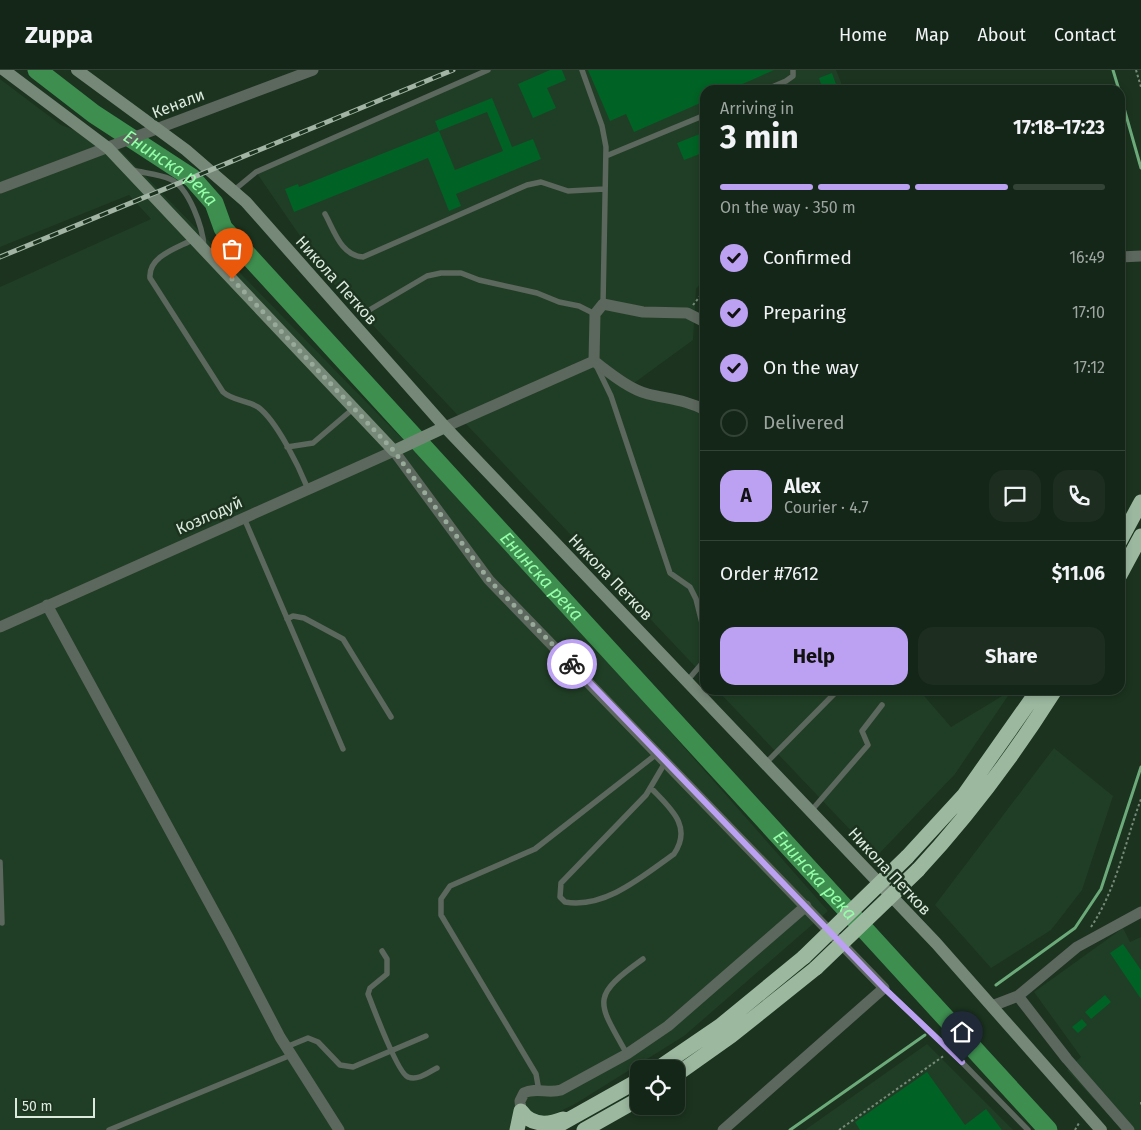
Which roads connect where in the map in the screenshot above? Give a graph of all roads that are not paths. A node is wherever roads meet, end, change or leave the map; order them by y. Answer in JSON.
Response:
{"nodes":[{"id":1,"x":4,"y":70,"type":"edge"},
{"id":2,"x":76,"y":70,"type":"edge"},
{"id":3,"x":313,"y":70,"type":"edge"},
{"id":4,"x":488,"y":70,"type":"edge"},
{"id":5,"x":582,"y":70,"type":"edge"},
{"id":6,"x":793,"y":70,"type":"edge"},
{"id":7,"x":776,"y":85,"type":"edge"},
{"id":8,"x":700,"y":117,"type":"edge"},
{"id":9,"x":150,"y":131,"type":"junction"},
{"id":10,"x":111,"y":147,"type":"junction"},
{"id":11,"x":606,"y":156,"type":"junction"},
{"id":12,"x":128,"y":169,"type":"junction"},
{"id":13,"x":0,"y":188,"type":"edge"},
{"id":14,"x":605,"y":189,"type":"junction"},
{"id":15,"x":233,"y":191,"type":"junction"},
{"id":16,"x":325,"y":214,"type":"dead end"},
{"id":17,"x":194,"y":239,"type":"junction"},
{"id":18,"x":205,"y":250,"type":"junction"},
{"id":19,"x":1141,"y":256,"type":"edge"},
{"id":20,"x":1125,"y":257,"type":"edge"},
{"id":21,"x":603,"y":304,"type":"junction"},
{"id":22,"x":371,"y":309,"type":"dead end"},
{"id":23,"x":595,"y":314,"type":"junction"},
{"id":24,"x":700,"y":320,"type":"edge"},
{"id":25,"x":594,"y":361,"type":"junction"},
{"id":26,"x":354,"y":408,"type":"junction"},
{"id":27,"x":700,"y":408,"type":"edge"},
{"id":28,"x":445,"y":427,"type":"junction"},
{"id":29,"x":287,"y":447,"type":"junction"},
{"id":30,"x":399,"y":448,"type":"junction"},
{"id":31,"x":308,"y":489,"type":"junction"},
{"id":32,"x":1141,"y":502,"type":"edge"},
{"id":33,"x":244,"y":518,"type":"junction"},
{"id":34,"x":1125,"y":532,"type":"edge"},
{"id":35,"x":1141,"y":536,"type":"edge"},
{"id":36,"x":1125,"y":566,"type":"edge"},
{"id":37,"x":47,"y":606,"type":"junction"},
{"id":38,"x":700,"y":615,"type":"edge"},
{"id":39,"x":287,"y":619,"type":"junction"},
{"id":40,"x":0,"y":626,"type":"edge"},
{"id":41,"x":700,"y":666,"type":"edge"},
{"id":42,"x":687,"y":681,"type":"junction"},
{"id":43,"x":700,"y":694,"type":"edge"},
{"id":44,"x":700,"y":695,"type":"edge"},
{"id":45,"x":833,"y":695,"type":"edge"},
{"id":46,"x":1034,"y":695,"type":"edge"},
{"id":47,"x":1052,"y":695,"type":"edge"},
{"id":48,"x":882,"y":705,"type":"dead end"},
{"id":49,"x":391,"y":717,"type":"dead end"},
{"id":50,"x":343,"y":749,"type":"dead end"},
{"id":51,"x":662,"y":757,"type":"junction"},
{"id":52,"x":766,"y":763,"type":"junction"},
{"id":53,"x":651,"y":788,"type":"junction"},
{"id":54,"x":811,"y":811,"type":"junction"},
{"id":55,"x":0,"y":862,"type":"edge"},
{"id":56,"x":806,"y":906,"type":"junction"},
{"id":57,"x":1141,"y":912,"type":"edge"},
{"id":58,"x":2,"y":924,"type":"dead end"},
{"id":59,"x":382,"y":951,"type":"dead end"},
{"id":60,"x":643,"y":960,"type":"dead end"},
{"id":61,"x":884,"y":988,"type":"junction"},
{"id":62,"x":1018,"y":996,"type":"junction"},
{"id":63,"x":992,"y":1006,"type":"junction"},
{"id":64,"x":426,"y":1036,"type":"dead end"},
{"id":65,"x":289,"y":1051,"type":"junction"},
{"id":66,"x":391,"y":1051,"type":"junction"},
{"id":67,"x":627,"y":1054,"type":"junction"},
{"id":68,"x":670,"y":1060,"type":"edge"},
{"id":69,"x":437,"y":1068,"type":"dead end"},
{"id":70,"x":685,"y":1069,"type":"edge"},
{"id":71,"x":630,"y":1085,"type":"edge"},
{"id":72,"x":539,"y":1091,"type":"junction"},
{"id":73,"x":599,"y":1104,"type":"junction"},
{"id":74,"x":630,"y":1104,"type":"edge"},
{"id":75,"x":521,"y":1112,"type":"junction"},
{"id":76,"x":608,"y":1117,"type":"junction"},
{"id":77,"x":110,"y":1130,"type":"edge"},
{"id":78,"x":339,"y":1130,"type":"edge"},
{"id":79,"x":517,"y":1130,"type":"edge"},
{"id":80,"x":550,"y":1130,"type":"edge"},
{"id":81,"x":584,"y":1130,"type":"edge"},
{"id":82,"x":591,"y":1130,"type":"edge"},
{"id":83,"x":723,"y":1130,"type":"edge"},
{"id":84,"x":1028,"y":1130,"type":"edge"},
{"id":85,"x":1101,"y":1130,"type":"edge"},
{"id":86,"x":1129,"y":1130,"type":"edge"}],
"edges":[{"from":1,"to":10,"type":"main road"},
{"from":2,"to":9,"type":"main road","name":"Никола Петков"},
{"from":3,"to":9,"type":"street","name":"Кенали"},
{"from":4,"to":15,"type":"lane"},
{"from":5,"to":11,"type":"lane"},
{"from":6,"to":7,"type":"lane"},
{"from":8,"to":11,"type":"lane"},
{"from":9,"to":10,"type":"street","name":"Кенали"},
{"from":9,"to":15,"type":"main road","name":"Никола Петков"},
{"from":10,"to":12,"type":"main road"},
{"from":10,"to":13,"type":"street","name":"Кенали"},
{"from":11,"to":14,"type":"lane"},
{"from":12,"to":17,"type":"main road"},
{"from":12,"to":18,"type":"lane"},
{"from":14,"to":16,"type":"lane"},
{"from":14,"to":21,"type":"lane"},
{"from":15,"to":28,"type":"main road","name":"Никола Петков"},
{"from":17,"to":18,"type":"main road"},
{"from":17,"to":29,"type":"lane"},
{"from":18,"to":26,"type":"main road"},
{"from":19,"to":20,"type":"street"},
{"from":21,"to":23,"type":"street"},
{"from":21,"to":24,"type":"street"},
{"from":22,"to":23,"type":"lane"},
{"from":23,"to":25,"type":"street"},
{"from":25,"to":27,"type":"street"},
{"from":25,"to":28,"type":"street"},
{"from":25,"to":38,"type":"lane"},
{"from":26,"to":29,"type":"lane"},
{"from":26,"to":30,"type":"main road"},
{"from":28,"to":30,"type":"main road","name":"Козлодуй"},
{"from":28,"to":42,"type":"main road","name":"Никола Петков"},
{"from":29,"to":31,"type":"lane"},
{"from":30,"to":31,"type":"street","name":"Козлодуй"},
{"from":30,"to":51,"type":"street"},
{"from":31,"to":33,"type":"street","name":"Козлодуй"},
{"from":32,"to":34,"type":"highway"},
{"from":33,"to":37,"type":"street","name":"Козлодуй"},
{"from":33,"to":39,"type":"lane"},
{"from":35,"to":36,"type":"highway"},
{"from":37,"to":40,"type":"street","name":"Козлодуй"},
{"from":37,"to":65,"type":"street"},
{"from":39,"to":49,"type":"lane"},
{"from":39,"to":50,"type":"lane"},
{"from":41,"to":42,"type":"lane"},
{"from":42,"to":43,"type":"main road","name":"Никола Петков"},
{"from":44,"to":52,"type":"main road","name":"Никола Петков"},
{"from":45,"to":52,"type":"lane"},
{"from":46,"to":68,"type":"highway","bridge":true},
{"from":47,"to":70,"type":"highway","bridge":true},
{"from":48,"to":54,"type":"lane"},
{"from":51,"to":53,"type":"lane"},
{"from":51,"to":56,"type":"street"},
{"from":51,"to":72,"type":"lane"},
{"from":52,"to":54,"type":"main road","name":"Никола Петков"},
{"from":53,"to":53,"type":"lane"},
{"from":54,"to":63,"type":"main road","name":"Никола Петков"},
{"from":55,"to":58,"type":"lane"},
{"from":56,"to":61,"type":"street"},
{"from":56,"to":67,"type":"street"},
{"from":57,"to":62,"type":"street"},
{"from":59,"to":66,"type":"lane"},
{"from":60,"to":67,"type":"lane"},
{"from":61,"to":83,"type":"street"},
{"from":61,"to":84,"type":"lane"},
{"from":62,"to":63,"type":"street"},
{"from":62,"to":86,"type":"street"},
{"from":63,"to":85,"type":"main road","name":"Никола Петков"},
{"from":64,"to":66,"type":"lane"},
{"from":65,"to":66,"type":"lane"},
{"from":65,"to":77,"type":"lane"},
{"from":65,"to":78,"type":"street"},
{"from":66,"to":69,"type":"lane"},
{"from":67,"to":72,"type":"street"},
{"from":71,"to":73,"type":"highway"},
{"from":72,"to":75,"type":"street"},
{"from":73,"to":75,"type":"highway"},
{"from":73,"to":80,"type":"highway"},
{"from":74,"to":76,"type":"highway"},
{"from":75,"to":79,"type":"highway"},
{"from":76,"to":81,"type":"highway"},
{"from":76,"to":82,"type":"highway"}]}
